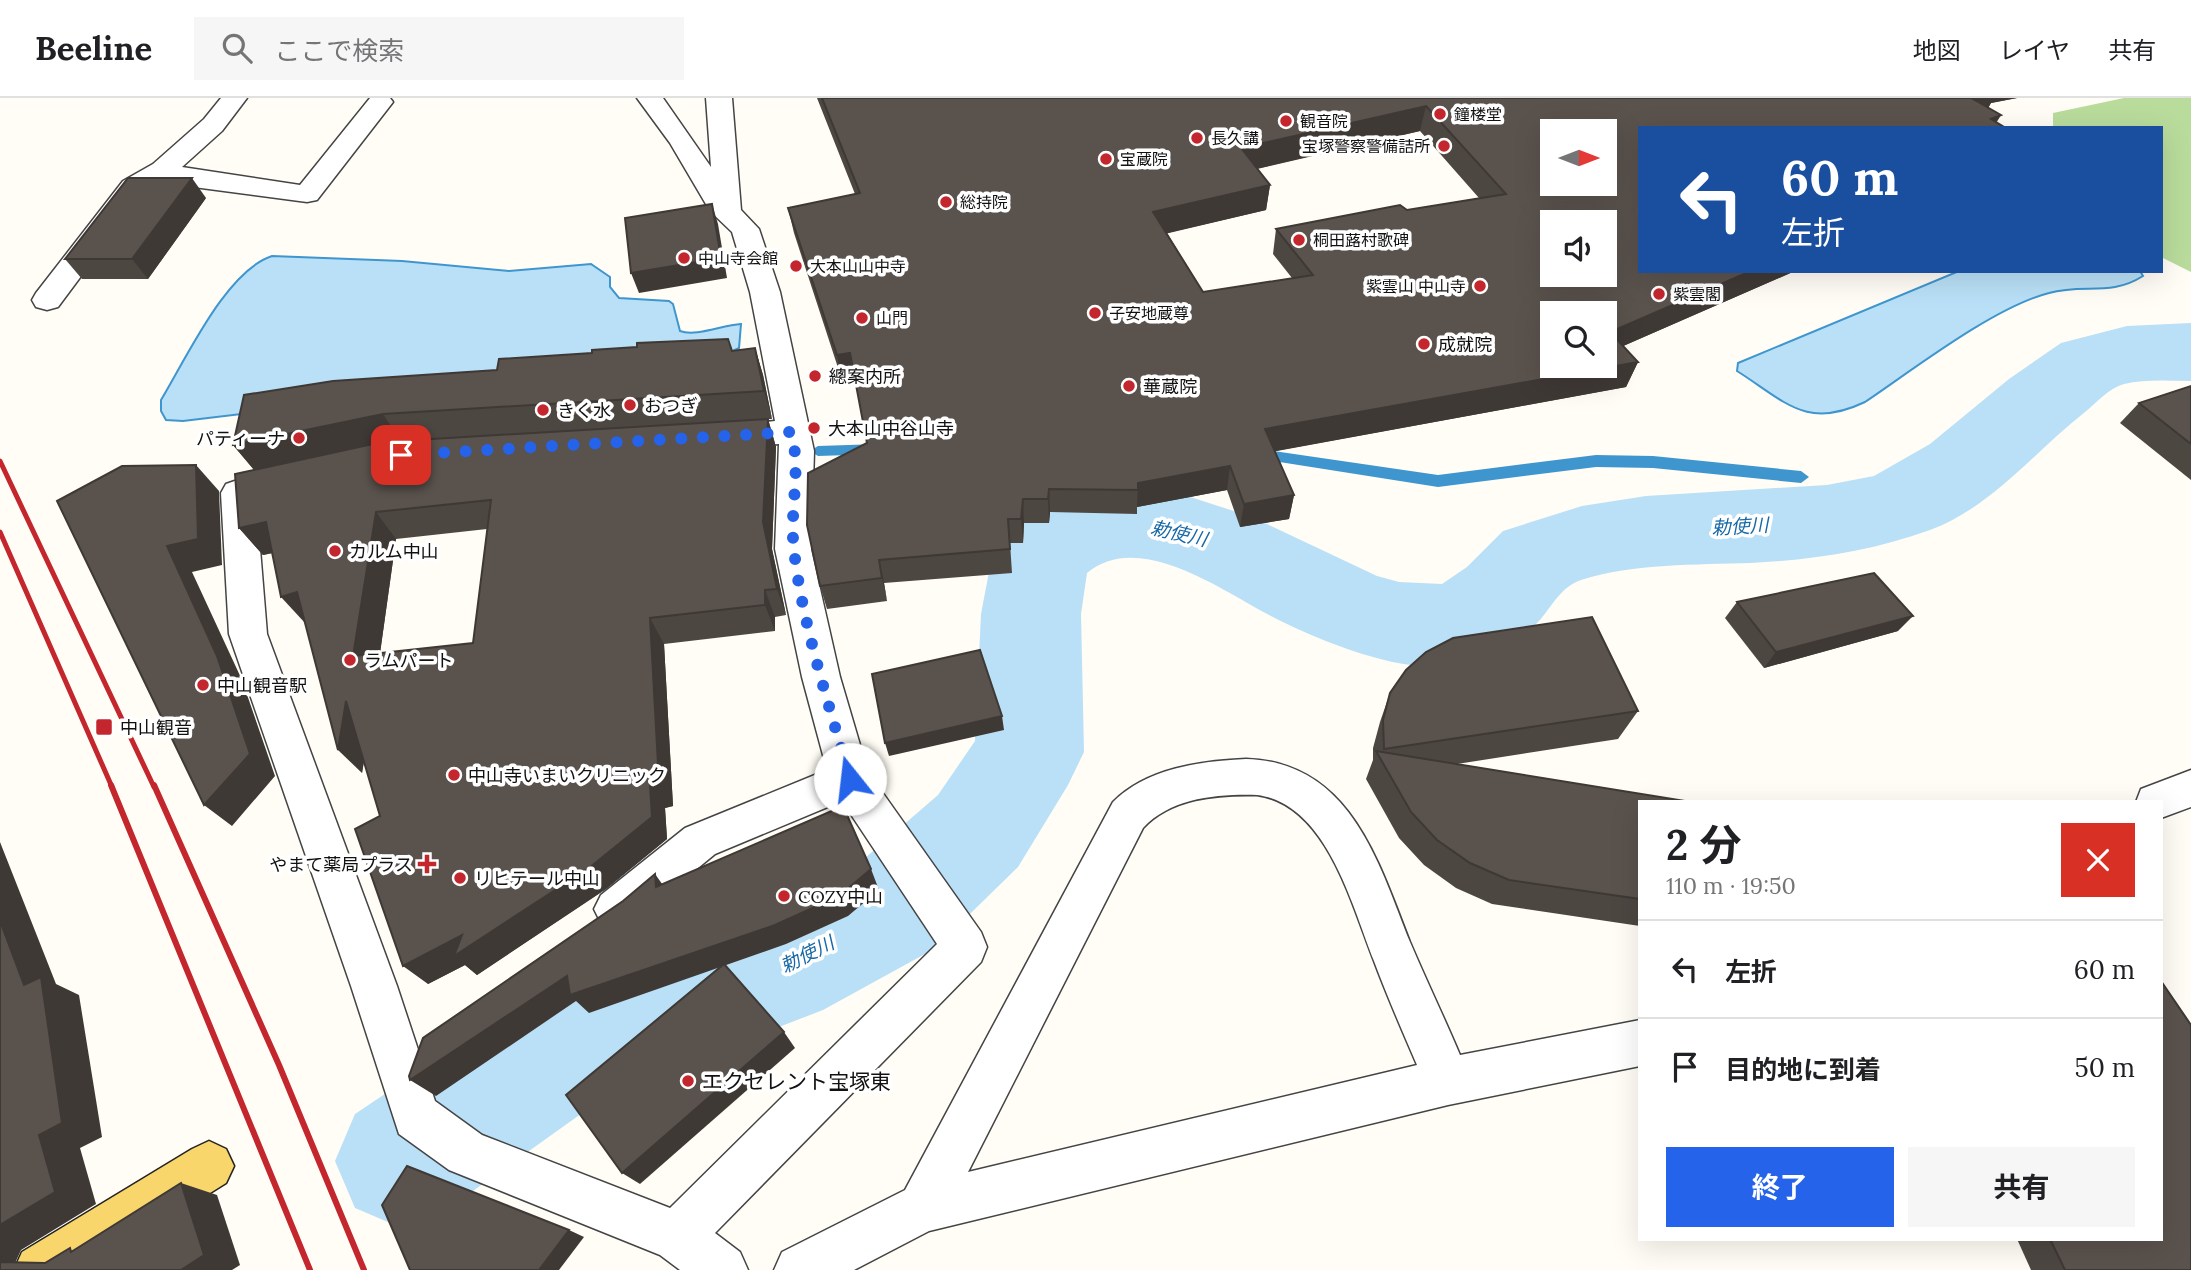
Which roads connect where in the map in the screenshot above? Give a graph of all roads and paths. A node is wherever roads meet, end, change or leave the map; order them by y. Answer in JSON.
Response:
{"nodes":[{"id":1,"x":234,"y":98,"type":"edge"},
{"id":2,"x":719,"y":98,"type":"edge"},
{"id":3,"x":660,"y":100,"type":"edge"},
{"id":4,"x":380,"y":102,"type":"dead end"},
{"id":5,"x":163,"y":170,"type":"junction"},
{"id":6,"x":728,"y":209,"type":"junction"},
{"id":7,"x":47,"y":300,"type":"dead end"},
{"id":8,"x":791,"y":432,"type":"junction"},
{"id":9,"x":694,"y":438,"type":"edge"},
{"id":10,"x":283,"y":479,"type":"edge"},
{"id":11,"x":850,"y":779,"type":"junction"},
{"id":12,"x":2191,"y":788,"type":"edge"},
{"id":13,"x":2161,"y":800,"type":"edge"},
{"id":14,"x":589,"y":928,"type":"edge"},
{"id":15,"x":1638,"y":1043,"type":"edge"},
{"id":16,"x":1448,"y":1081,"type":"junction"},
{"id":17,"x":209,"y":1166,"type":"dead end"},
{"id":18,"x":923,"y":1208,"type":"junction"},
{"id":19,"x":677,"y":1236,"type":"junction"},
{"id":20,"x":40,"y":1270,"type":"edge"},
{"id":21,"x":722,"y":1270,"type":"edge"},
{"id":22,"x":800,"y":1270,"type":"edge"}],
"edges":[{"from":1,"to":5,"type":"street"},
{"from":2,"to":6,"type":"street"},
{"from":3,"to":6,"type":"street"},
{"from":4,"to":5,"type":"street"},
{"from":5,"to":7,"type":"street"},
{"from":6,"to":8,"type":"street"},
{"from":8,"to":9,"type":"street"},
{"from":8,"to":11,"type":"street"},
{"from":10,"to":19,"type":"street"},
{"from":11,"to":14,"type":"street"},
{"from":11,"to":19,"type":"street"},
{"from":12,"to":13,"type":"street"},
{"from":15,"to":16,"type":"street"},
{"from":16,"to":18,"type":"street"},
{"from":16,"to":18,"type":"street"},
{"from":17,"to":20,"type":"main road"},
{"from":18,"to":22,"type":"street"},
{"from":19,"to":21,"type":"street"}]}
